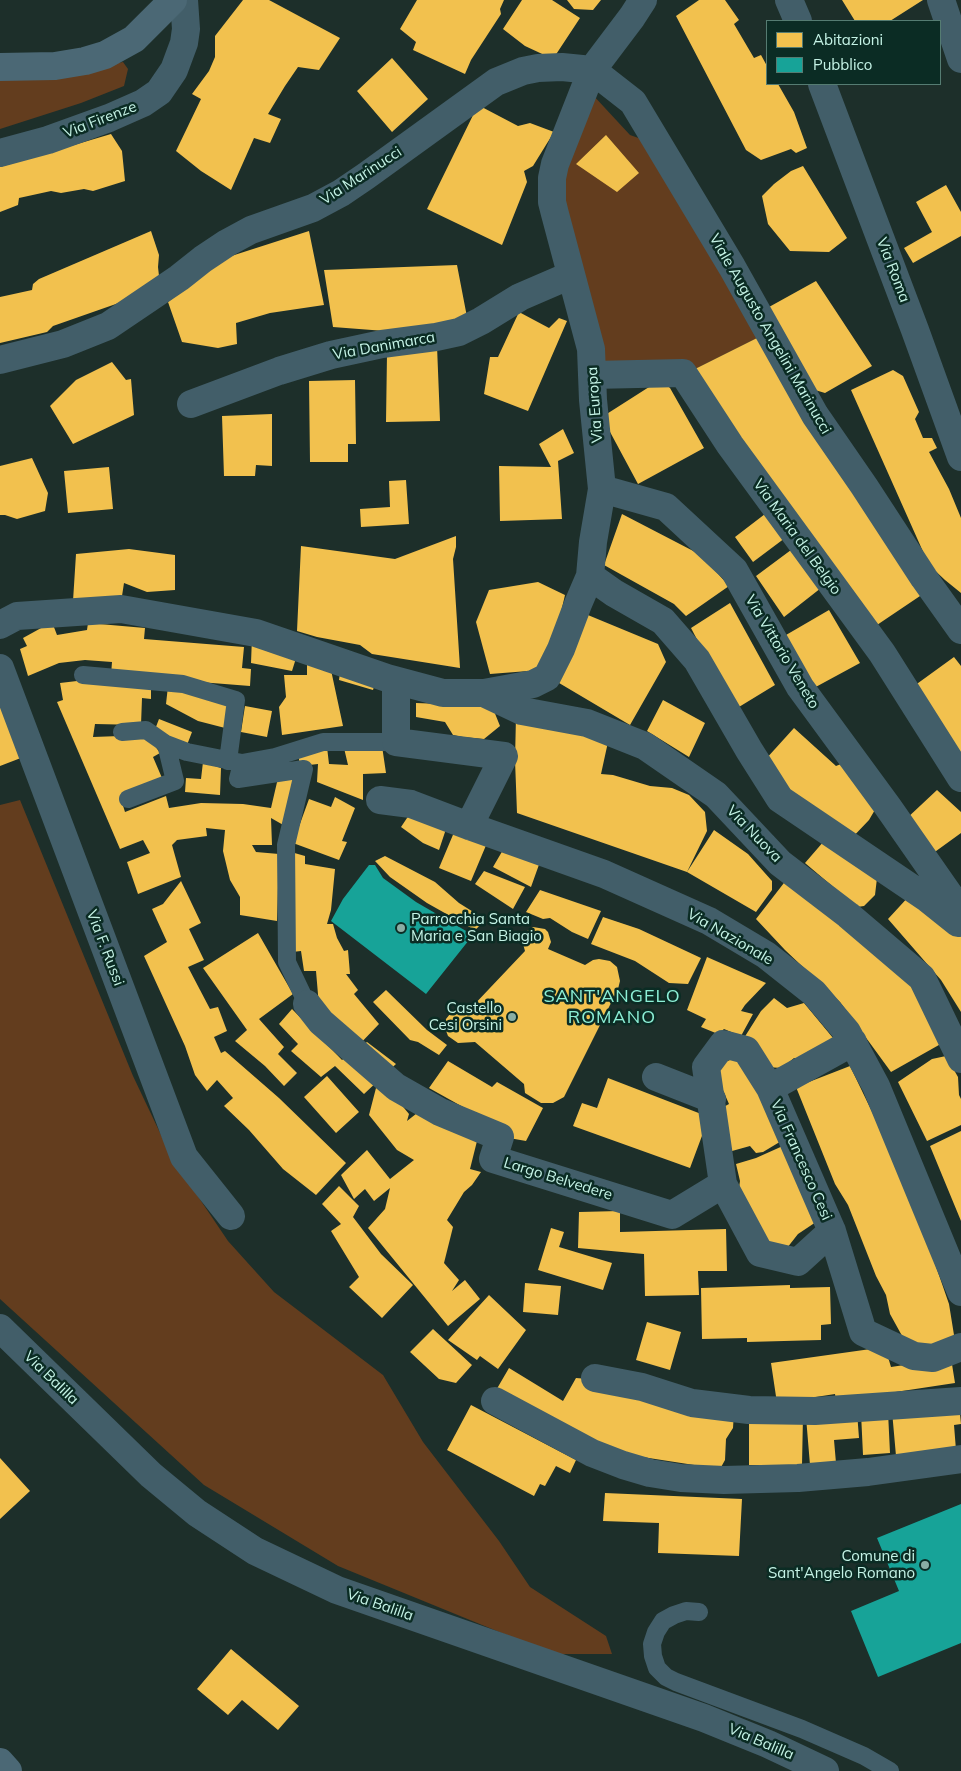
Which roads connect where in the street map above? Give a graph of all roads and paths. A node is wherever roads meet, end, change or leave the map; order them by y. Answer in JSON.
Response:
{"nodes":[{"id":1,"x":172,"y":0,"type":"edge"},
{"id":2,"x":184,"y":0,"type":"edge"},
{"id":3,"x":643,"y":0,"type":"edge"},
{"id":4,"x":789,"y":0,"type":"edge"},
{"id":5,"x":941,"y":0,"type":"edge"},
{"id":6,"x":798,"y":20,"type":"edge"},
{"id":7,"x":961,"y":59,"type":"edge"},
{"id":8,"x":0,"y":67,"type":"edge"},
{"id":9,"x":592,"y":70,"type":"junction"},
{"id":10,"x":822,"y":85,"type":"edge"},
{"id":11,"x":0,"y":153,"type":"edge"},
{"id":12,"x":571,"y":275,"type":"junction"},
{"id":13,"x":0,"y":360,"type":"edge"},
{"id":14,"x":592,"y":376,"type":"junction"},
{"id":15,"x":191,"y":404,"type":"dead end"},
{"id":16,"x":961,"y":456,"type":"edge"},
{"id":17,"x":602,"y":489,"type":"junction"},
{"id":18,"x":590,"y":576,"type":"junction"},
{"id":19,"x":0,"y":625,"type":"edge"},
{"id":20,"x":961,"y":630,"type":"edge"},
{"id":21,"x":0,"y":668,"type":"edge"},
{"id":22,"x":83,"y":675,"type":"dead end"},
{"id":23,"x":396,"y":681,"type":"junction"},
{"id":24,"x":484,"y":693,"type":"junction"},
{"id":25,"x":122,"y":732,"type":"dead end"},
{"id":26,"x":396,"y":742,"type":"junction"},
{"id":27,"x":166,"y":744,"type":"junction"},
{"id":28,"x":235,"y":762,"type":"junction"},
{"id":29,"x":961,"y":778,"type":"edge"},
{"id":30,"x":128,"y":799,"type":"dead end"},
{"id":31,"x":380,"y":800,"type":"dead end"},
{"id":32,"x":469,"y":826,"type":"junction"},
{"id":33,"x":961,"y":909,"type":"edge"},
{"id":34,"x":961,"y":926,"type":"edge"},
{"id":35,"x":307,"y":1004,"type":"joint"},
{"id":36,"x":853,"y":1042,"type":"junction"},
{"id":37,"x":961,"y":1060,"type":"edge"},
{"id":38,"x":656,"y":1078,"type":"dead end"},
{"id":39,"x":770,"y":1088,"type":"junction"},
{"id":40,"x":712,"y":1099,"type":"junction"},
{"id":41,"x":723,"y":1184,"type":"junction"},
{"id":42,"x":231,"y":1216,"type":"dead end"},
{"id":43,"x":832,"y":1231,"type":"junction"},
{"id":44,"x":961,"y":1292,"type":"edge"},
{"id":45,"x":0,"y":1328,"type":"edge"},
{"id":46,"x":961,"y":1347,"type":"edge"},
{"id":47,"x":595,"y":1378,"type":"dead end"},
{"id":48,"x":495,"y":1401,"type":"dead end"},
{"id":49,"x":961,"y":1401,"type":"edge"},
{"id":50,"x":961,"y":1459,"type":"edge"},
{"id":51,"x":698,"y":1612,"type":"dead end"},
{"id":52,"x":0,"y":1762,"type":"edge"},
{"id":53,"x":8,"y":1771,"type":"edge"},
{"id":54,"x":825,"y":1771,"type":"edge"},
{"id":55,"x":890,"y":1771,"type":"edge"}],
"edges":[{"from":1,"to":8,"type":"street"},
{"from":2,"to":11,"type":"street","name":"Via Firenze"},
{"from":3,"to":9,"type":"street"},
{"from":4,"to":6,"type":"street"},
{"from":5,"to":7,"type":"street"},
{"from":9,"to":12,"type":"street","name":"Via Europa"},
{"from":9,"to":13,"type":"street","name":"Via Marinucci"},
{"from":9,"to":20,"type":"street","name":"Viale Augusto Angelini Marinucci"},
{"from":10,"to":16,"type":"street","name":"Via Roma"},
{"from":12,"to":14,"type":"street","name":"Via Europa"},
{"from":12,"to":15,"type":"street","name":"Via Danimarca"},
{"from":14,"to":17,"type":"street","name":"Via Europa"},
{"from":14,"to":29,"type":"street","name":"Via Maria del Belgio"},
{"from":17,"to":18,"type":"street","name":"Via Europa"},
{"from":17,"to":33,"type":"street","name":"Via Vittorio Veneto"},
{"from":18,"to":24,"type":"street","name":"Via Europa"},
{"from":18,"to":34,"type":"street"},
{"from":19,"to":23,"type":"street"},
{"from":21,"to":42,"type":"street","name":"Via F. Russi"},
{"from":22,"to":28,"type":"lane"},
{"from":23,"to":24,"type":"street"},
{"from":23,"to":26,"type":"street"},
{"from":24,"to":37,"type":"street","name":"Via Nuova"},
{"from":25,"to":27,"type":"lane"},
{"from":26,"to":28,"type":"lane"},
{"from":26,"to":32,"type":"street"},
{"from":27,"to":28,"type":"lane"},
{"from":27,"to":30,"type":"lane"},
{"from":28,"to":35,"type":"lane"},
{"from":31,"to":32,"type":"street","name":"Via Nazionale"},
{"from":32,"to":36,"type":"street","name":"Via Nazionale"},
{"from":35,"to":41,"type":"street","name":"Largo Belvedere"},
{"from":36,"to":39,"type":"street","name":"Via Francesco Cesi"},
{"from":36,"to":44,"type":"street","name":"Via Nazionale"},
{"from":38,"to":40,"type":"street"},
{"from":39,"to":40,"type":"street","name":"Via Francesco Cesi"},
{"from":39,"to":43,"type":"street","name":"Via Francesco Cesi"},
{"from":40,"to":41,"type":"street","name":"Via Francesco Cesi"},
{"from":41,"to":43,"type":"street","name":"Via Francesco Cesi"},
{"from":43,"to":46,"type":"street","name":"Via Francesco Cesi"},
{"from":45,"to":54,"type":"street","name":"Via Balilla"},
{"from":47,"to":49,"type":"street"},
{"from":48,"to":50,"type":"street"},
{"from":51,"to":55,"type":"lane"},
{"from":52,"to":53,"type":"street"}]}
